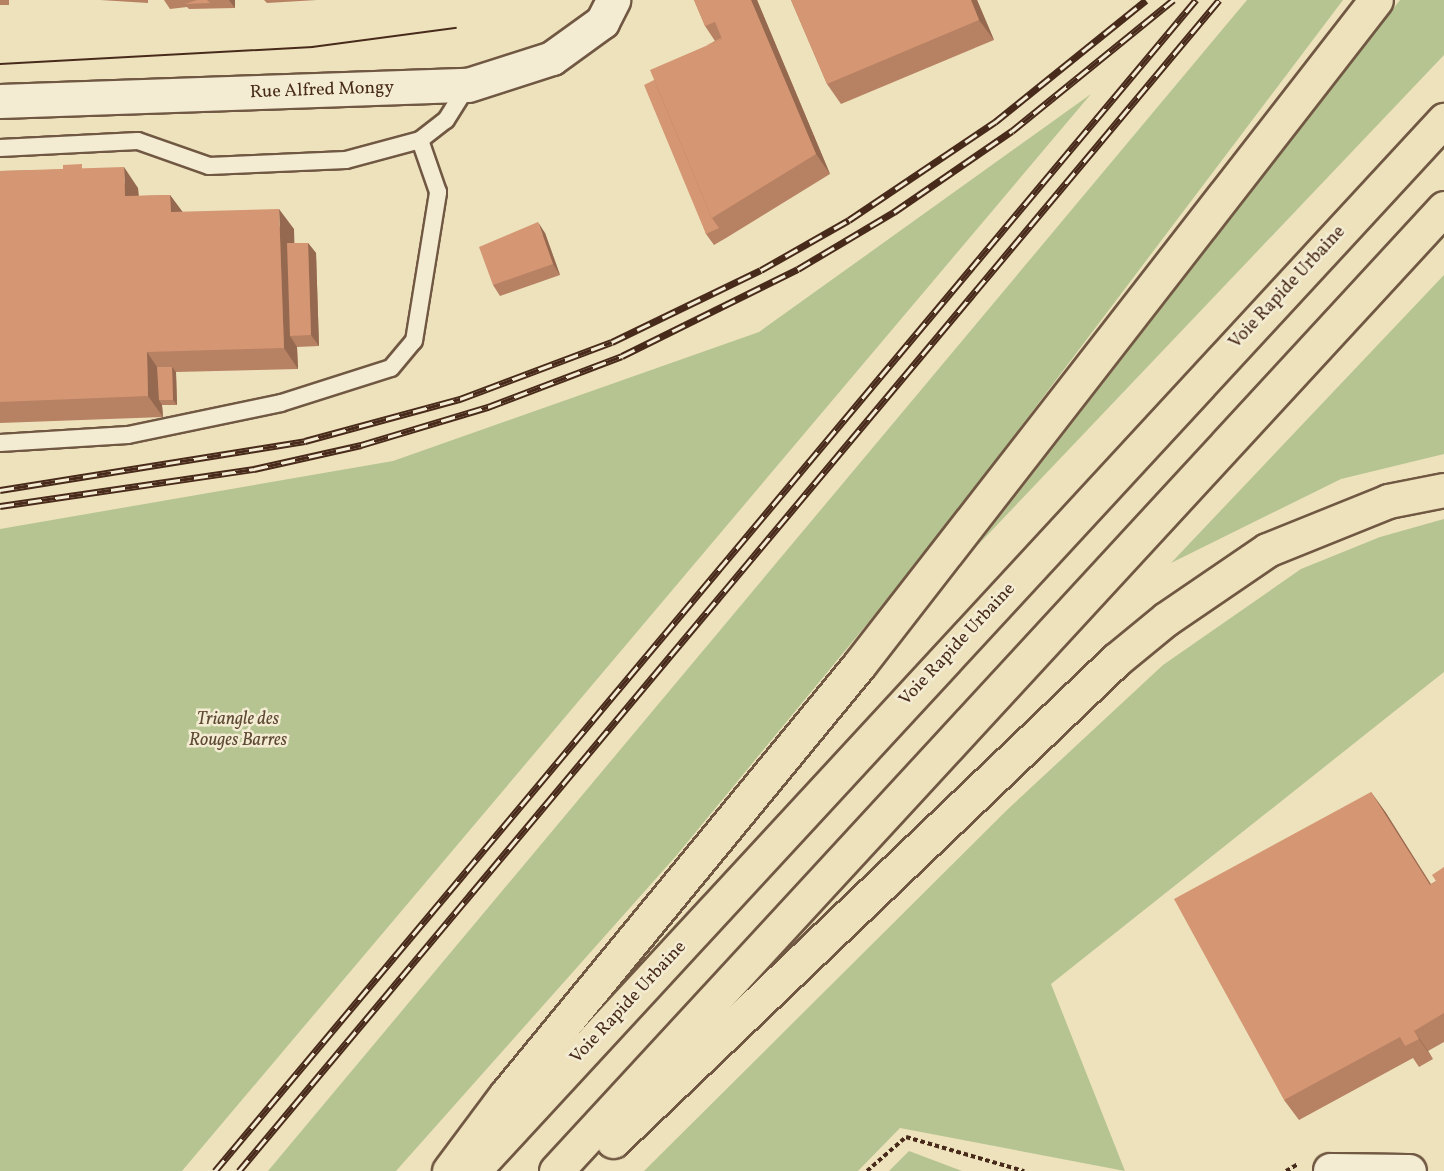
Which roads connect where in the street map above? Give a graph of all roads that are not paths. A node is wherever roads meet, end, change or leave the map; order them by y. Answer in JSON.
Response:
{"nodes":[{"id":1,"x":613,"y":0,"type":"edge"},
{"id":2,"x":1376,"y":0,"type":"edge"},
{"id":3,"x":468,"y":85,"type":"junction"},
{"id":4,"x":0,"y":101,"type":"edge"},
{"id":5,"x":1444,"y":120,"type":"edge"},
{"id":6,"x":420,"y":140,"type":"junction"},
{"id":7,"x":0,"y":148,"type":"edge"},
{"id":8,"x":1444,"y":208,"type":"edge"},
{"id":9,"x":0,"y":443,"type":"edge"},
{"id":10,"x":1444,"y":490,"type":"edge"},
{"id":11,"x":1330,"y":1170,"type":"edge"},
{"id":12,"x":449,"y":1171,"type":"edge"},
{"id":13,"x":473,"y":1171,"type":"edge"},
{"id":14,"x":556,"y":1171,"type":"edge"},
{"id":15,"x":581,"y":1171,"type":"edge"},
{"id":16,"x":1409,"y":1171,"type":"edge"}],
"edges":[{"from":1,"to":3,"type":"street","name":"Rue Alfred Mongy"},
{"from":2,"to":12,"type":"highway"},
{"from":3,"to":4,"type":"street","name":"Rue Alfred Mongy"},
{"from":3,"to":6,"type":"lane"},
{"from":5,"to":13,"type":"highway","name":"Voie Rapide Urbaine"},
{"from":6,"to":7,"type":"lane"},
{"from":6,"to":9,"type":"lane"},
{"from":8,"to":14,"type":"highway"},
{"from":10,"to":15,"type":"highway"},
{"from":11,"to":16,"type":"street"}]}
